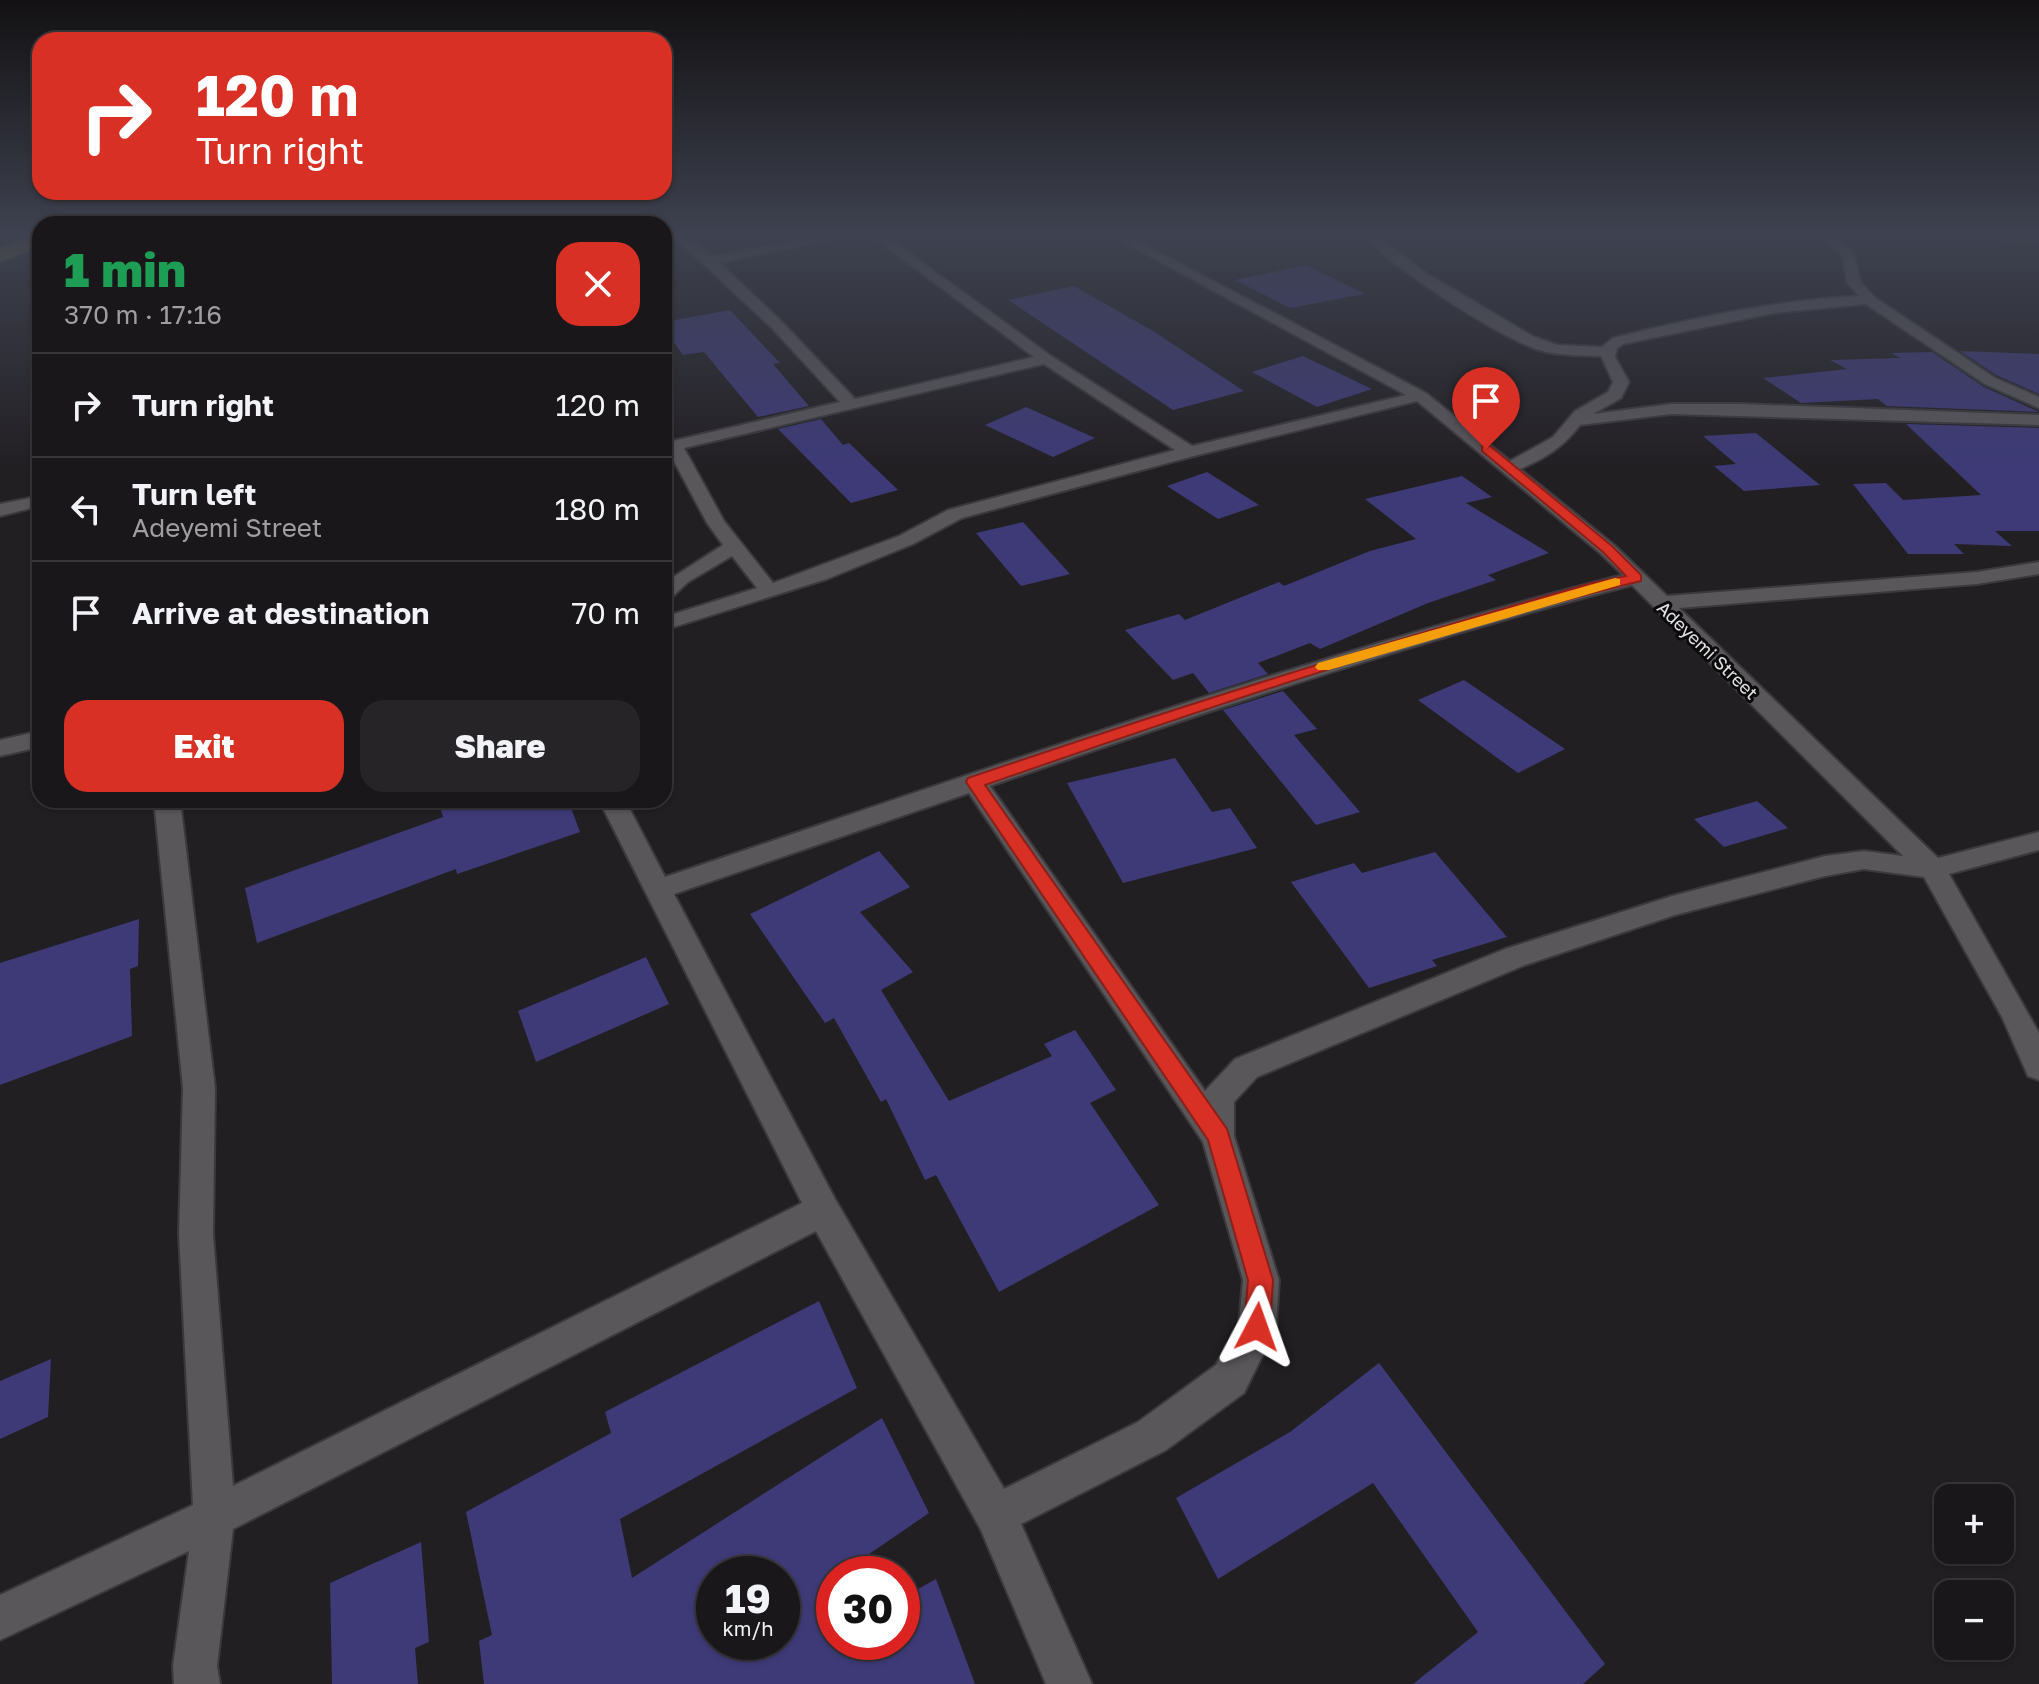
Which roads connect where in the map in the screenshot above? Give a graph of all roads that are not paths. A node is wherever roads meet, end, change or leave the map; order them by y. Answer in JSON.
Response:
{"nodes":[{"id":1,"x":764,"y":313,"type":"edge"},
{"id":2,"x":983,"y":313,"type":"edge"},
{"id":3,"x":1263,"y":313,"type":"edge"},
{"id":4,"x":1482,"y":313,"type":"edge"},
{"id":5,"x":1740,"y":313,"type":"edge"},
{"id":6,"x":1888,"y":313,"type":"edge"},
{"id":7,"x":1609,"y":352,"type":"junction"},
{"id":8,"x":1046,"y":359,"type":"junction"},
{"id":9,"x":1420,"y":396,"type":"junction"},
{"id":10,"x":2039,"y":403,"type":"edge"},
{"id":11,"x":852,"y":405,"type":"junction"},
{"id":12,"x":2039,"y":420,"type":"edge"},
{"id":13,"x":1575,"y":421,"type":"junction"},
{"id":14,"x":672,"y":446,"type":"edge"},
{"id":15,"x":672,"y":452,"type":"edge"},
{"id":16,"x":1189,"y":452,"type":"junction"},
{"id":17,"x":1508,"y":468,"type":"junction"},
{"id":18,"x":32,"y":503,"type":"edge"},
{"id":19,"x":0,"y":510,"type":"edge"},
{"id":20,"x":733,"y":547,"type":"junction"},
{"id":21,"x":2039,"y":568,"type":"edge"},
{"id":22,"x":1636,"y":578,"type":"junction"},
{"id":23,"x":672,"y":586,"type":"edge"},
{"id":24,"x":769,"y":591,"type":"junction"},
{"id":25,"x":1661,"y":603,"type":"junction"},
{"id":26,"x":672,"y":621,"type":"edge"},
{"id":27,"x":32,"y":741,"type":"edge"},
{"id":28,"x":0,"y":748,"type":"edge"},
{"id":29,"x":974,"y":782,"type":"junction"},
{"id":30,"x":168,"y":808,"type":"edge"},
{"id":31,"x":616,"y":808,"type":"edge"},
{"id":32,"x":2039,"y":841,"type":"edge"},
{"id":33,"x":1933,"y":869,"type":"junction"},
{"id":34,"x":657,"y":890,"type":"junction"},
{"id":35,"x":2039,"y":1067,"type":"edge"},
{"id":36,"x":1218,"y":1136,"type":"junction"},
{"id":37,"x":823,"y":1210,"type":"junction"},
{"id":38,"x":996,"y":1515,"type":"junction"},
{"id":39,"x":214,"y":1517,"type":"junction"},
{"id":40,"x":0,"y":1618,"type":"edge"},
{"id":41,"x":197,"y":1684,"type":"edge"},
{"id":42,"x":1069,"y":1684,"type":"edge"}],
"edges":[{"from":1,"to":11,"type":"street"},
{"from":2,"to":8,"type":"street"},
{"from":3,"to":9,"type":"street","name":"Adeyemi Street"},
{"from":4,"to":7,"type":"street"},
{"from":5,"to":7,"type":"street"},
{"from":6,"to":10,"type":"street"},
{"from":7,"to":13,"type":"street"},
{"from":8,"to":11,"type":"street"},
{"from":8,"to":16,"type":"street"},
{"from":9,"to":16,"type":"street"},
{"from":9,"to":17,"type":"street","name":"Adeyemi Street"},
{"from":11,"to":14,"type":"street"},
{"from":12,"to":13,"type":"street"},
{"from":13,"to":17,"type":"street"},
{"from":15,"to":20,"type":"street"},
{"from":16,"to":24,"type":"street"},
{"from":17,"to":22,"type":"street","name":"Adeyemi Street"},
{"from":18,"to":19,"type":"street"},
{"from":20,"to":23,"type":"street"},
{"from":20,"to":24,"type":"street"},
{"from":21,"to":25,"type":"street"},
{"from":22,"to":25,"type":"street","name":"Adeyemi Street"},
{"from":22,"to":29,"type":"street"},
{"from":24,"to":26,"type":"street"},
{"from":25,"to":33,"type":"street","name":"Adeyemi Street"},
{"from":27,"to":28,"type":"street"},
{"from":29,"to":34,"type":"street"},
{"from":29,"to":36,"type":"street"},
{"from":30,"to":39,"type":"street"},
{"from":31,"to":34,"type":"street"},
{"from":32,"to":33,"type":"street"},
{"from":33,"to":35,"type":"street","name":"Adeyemi Street"},
{"from":33,"to":36,"type":"street"},
{"from":34,"to":37,"type":"street"},
{"from":36,"to":38,"type":"street"},
{"from":37,"to":38,"type":"street"},
{"from":37,"to":39,"type":"street"},
{"from":38,"to":42,"type":"street"},
{"from":39,"to":40,"type":"street"},
{"from":39,"to":41,"type":"street"}]}
